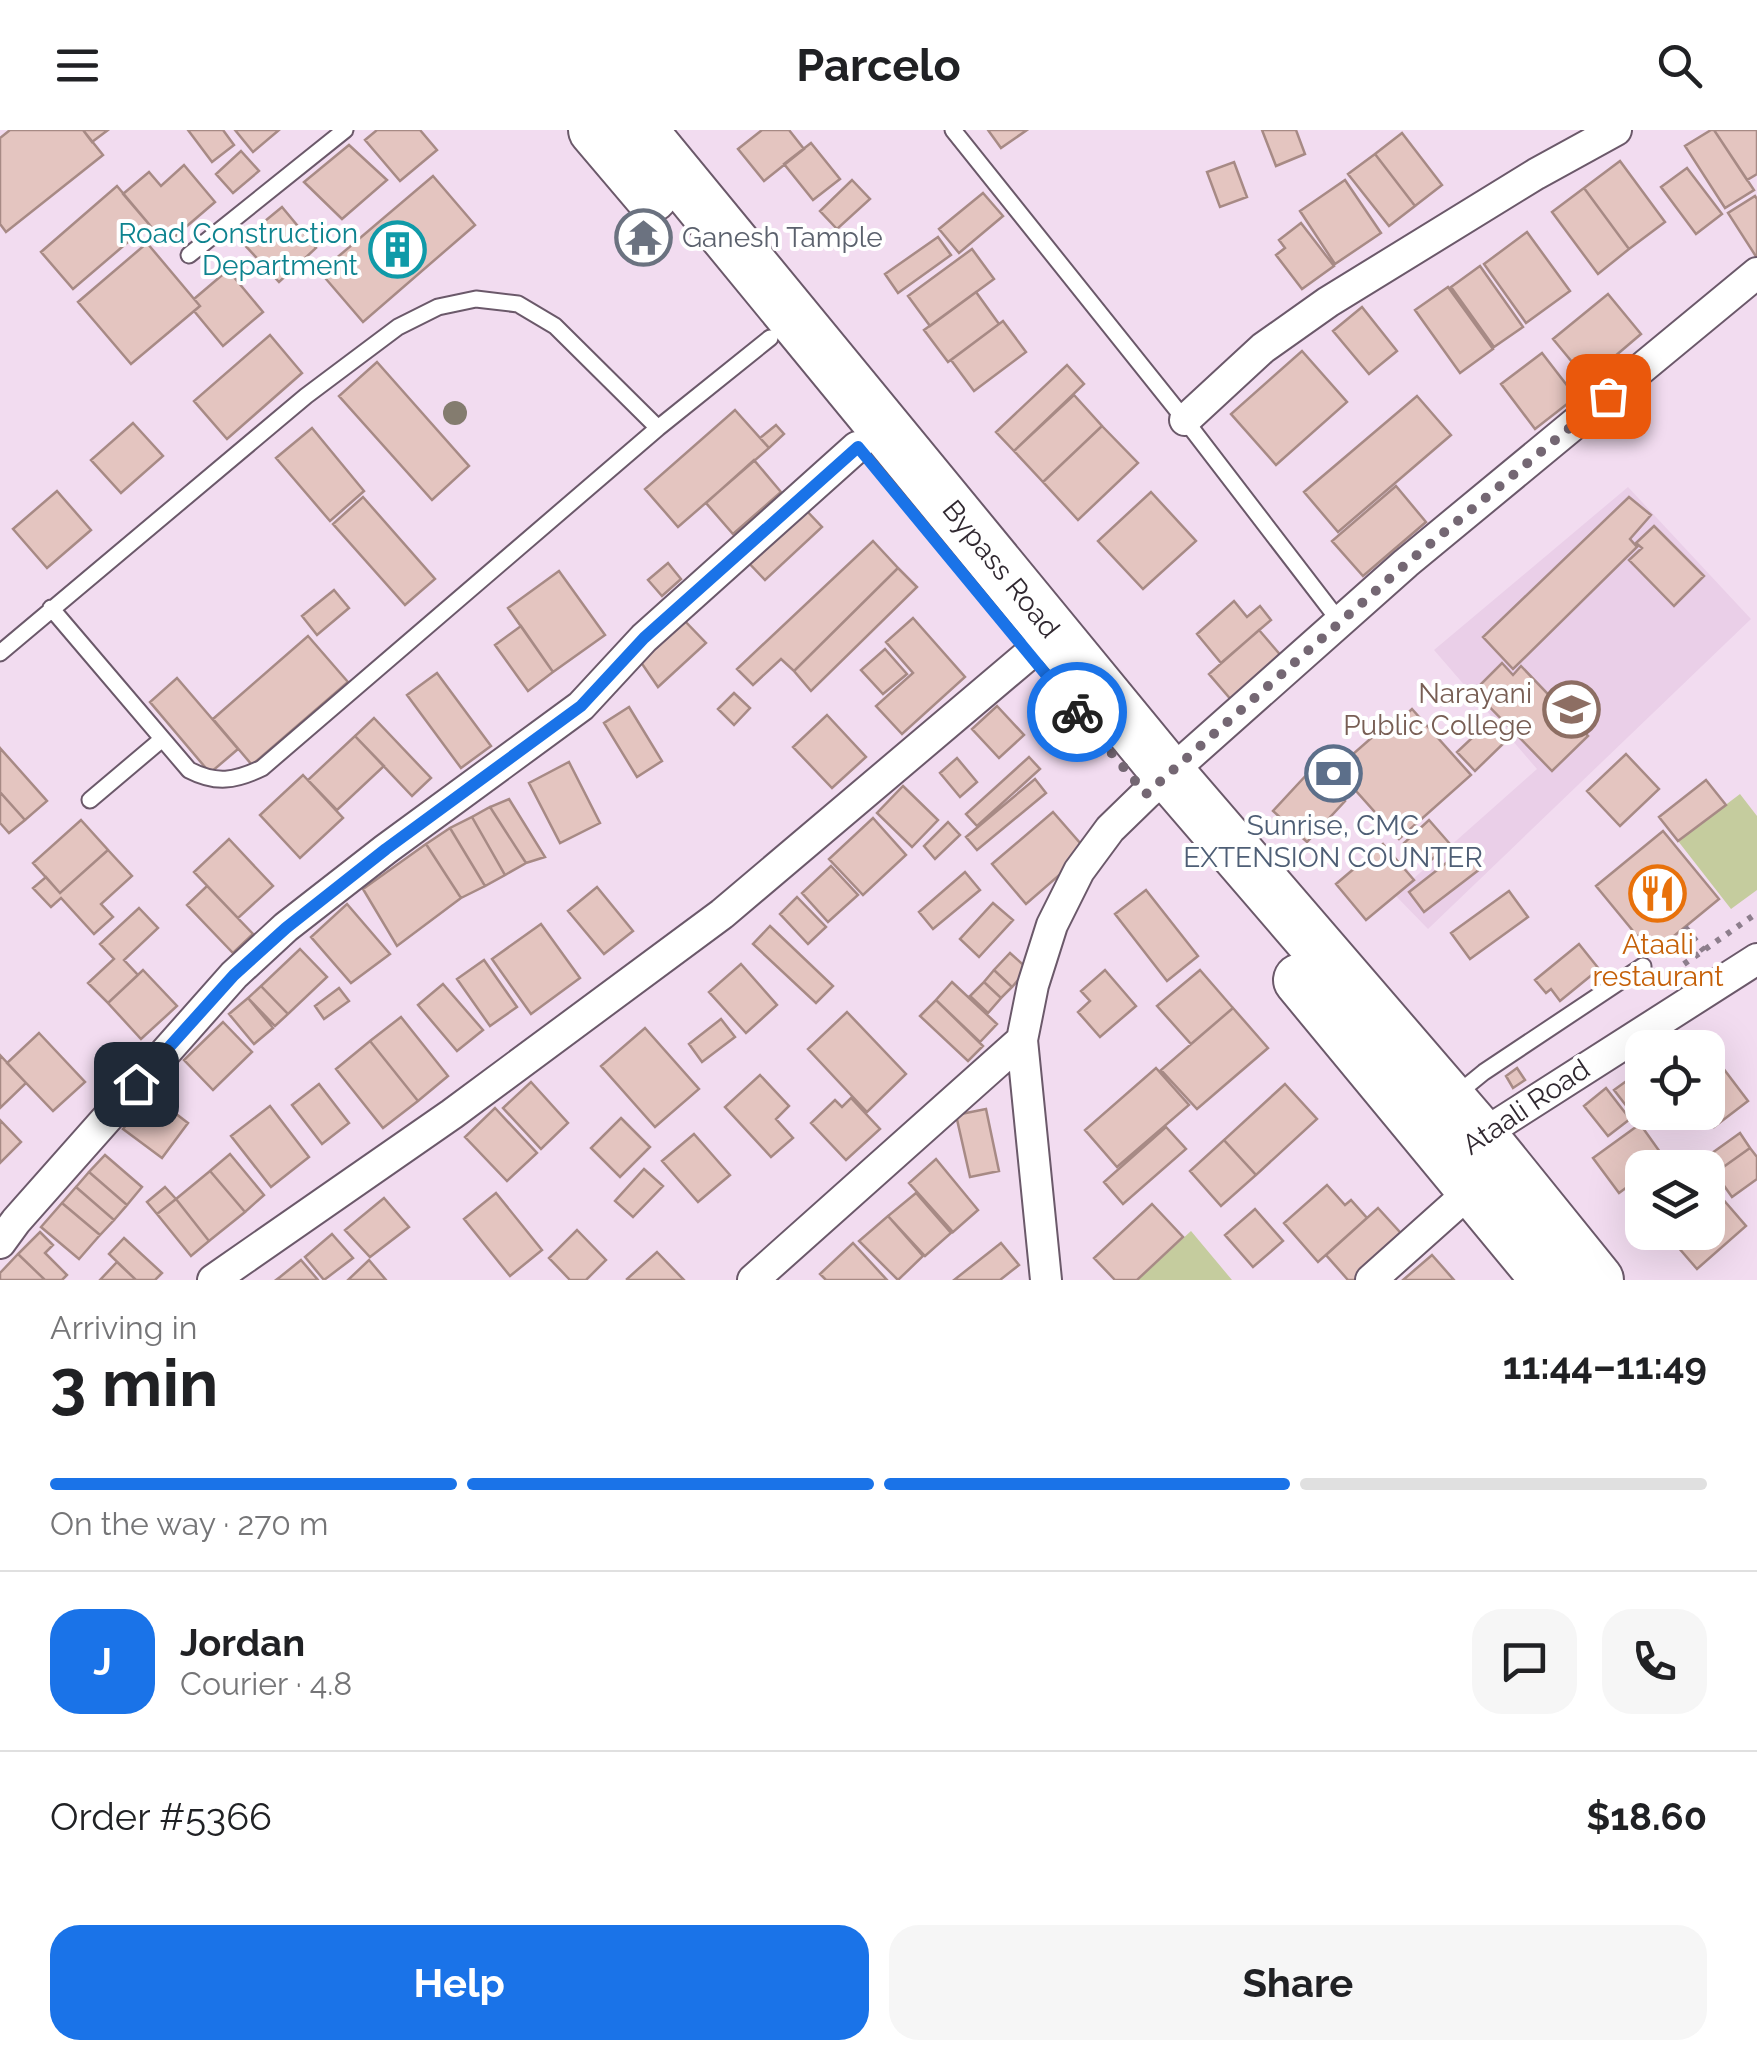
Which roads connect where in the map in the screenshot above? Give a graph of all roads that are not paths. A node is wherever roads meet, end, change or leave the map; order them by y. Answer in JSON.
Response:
{"nodes":[{"id":1,"x":345,"y":130,"type":"edge"},
{"id":2,"x":596,"y":130,"type":"edge"},
{"id":3,"x":640,"y":130,"type":"edge"},
{"id":4,"x":954,"y":130,"type":"edge"},
{"id":5,"x":1616,"y":130,"type":"edge"},
{"id":6,"x":190,"y":255,"type":"dead end"},
{"id":7,"x":1757,"y":273,"type":"edge"},
{"id":8,"x":770,"y":338,"type":"junction"},
{"id":9,"x":1185,"y":420,"type":"junction"},
{"id":10,"x":658,"y":428,"type":"junction"},
{"id":11,"x":858,"y":447,"type":"junction"},
{"id":12,"x":51,"y":608,"type":"junction"},
{"id":13,"x":1340,"y":622,"type":"junction"},
{"id":14,"x":0,"y":654,"type":"edge"},
{"id":15,"x":1028,"y":655,"type":"junction"},
{"id":16,"x":161,"y":740,"type":"junction"},
{"id":17,"x":1158,"y":784,"type":"junction"},
{"id":18,"x":90,"y":800,"type":"dead end"},
{"id":19,"x":1757,"y":959,"type":"edge"},
{"id":20,"x":1643,"y":966,"type":"road end"},
{"id":21,"x":1022,"y":1040,"type":"junction"},
{"id":22,"x":1470,"y":1149,"type":"junction"},
{"id":23,"x":0,"y":1242,"type":"edge"},
{"id":24,"x":213,"y":1280,"type":"edge"},
{"id":25,"x":752,"y":1280,"type":"edge"},
{"id":26,"x":1046,"y":1280,"type":"edge"},
{"id":27,"x":1371,"y":1280,"type":"edge"},
{"id":28,"x":1548,"y":1280,"type":"edge"},
{"id":29,"x":1597,"y":1280,"type":"edge"}],
"edges":[{"from":1,"to":6,"type":"lane"},
{"from":2,"to":8,"type":"highway","name":"Bypass Road"},
{"from":3,"to":17,"type":"highway","name":"Bypass Road"},
{"from":4,"to":9,"type":"lane"},
{"from":5,"to":9,"type":"street"},
{"from":7,"to":13,"type":"street"},
{"from":8,"to":10,"type":"lane"},
{"from":8,"to":11,"type":"highway","name":"Bypass Road"},
{"from":9,"to":13,"type":"lane"},
{"from":10,"to":12,"type":"lane"},
{"from":10,"to":16,"type":"lane"},
{"from":11,"to":15,"type":"highway","name":"Bypass Road"},
{"from":11,"to":23,"type":"street"},
{"from":12,"to":14,"type":"lane"},
{"from":12,"to":16,"type":"lane"},
{"from":13,"to":17,"type":"street"},
{"from":15,"to":17,"type":"highway","name":"Bypass Road"},
{"from":15,"to":24,"type":"street"},
{"from":16,"to":18,"type":"lane"},
{"from":17,"to":21,"type":"street"},
{"from":17,"to":22,"type":"highway","name":"Bypass Road"},
{"from":19,"to":22,"type":"street","name":"Ataali Road"},
{"from":20,"to":22,"type":"lane"},
{"from":21,"to":25,"type":"street"},
{"from":21,"to":26,"type":"street"},
{"from":22,"to":27,"type":"street","name":"Ataali Road"},
{"from":22,"to":28,"type":"highway","name":"Bypass Road"},
{"from":22,"to":29,"type":"highway","name":"Bypass Road"}]}
